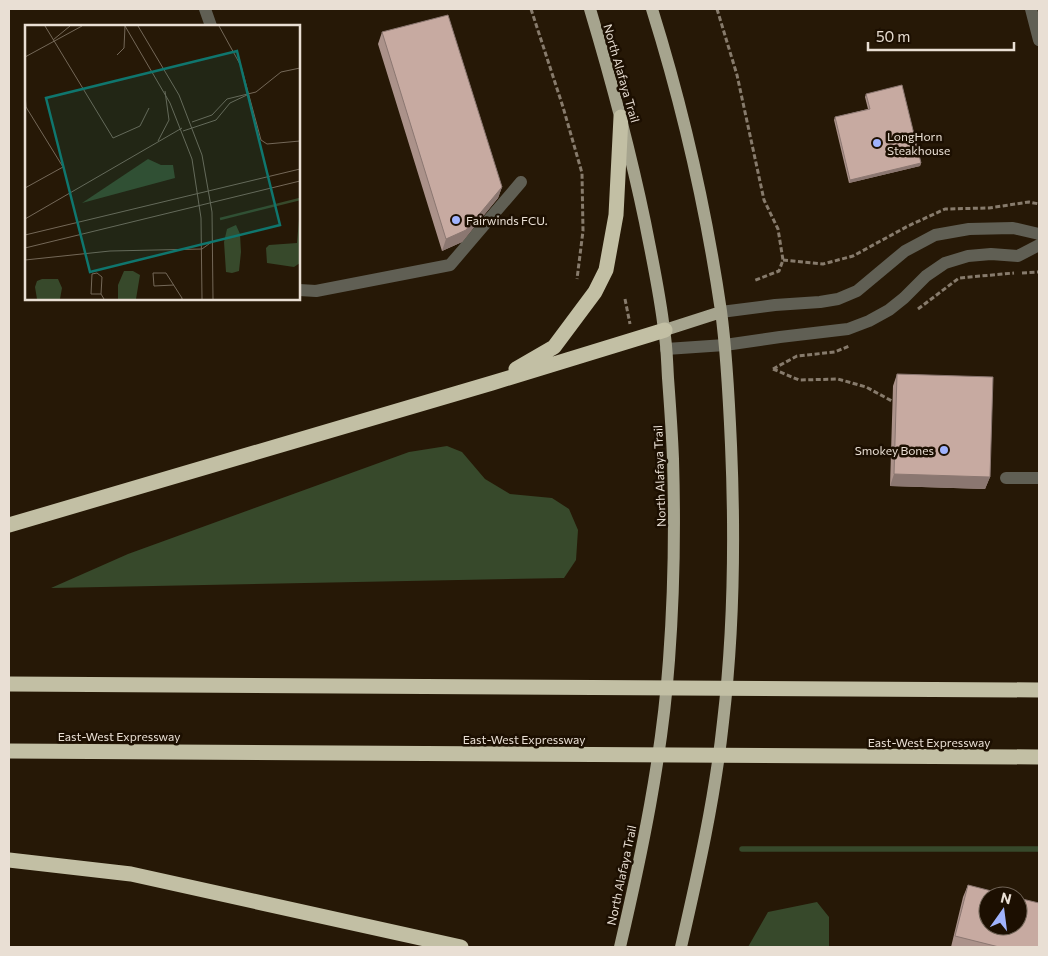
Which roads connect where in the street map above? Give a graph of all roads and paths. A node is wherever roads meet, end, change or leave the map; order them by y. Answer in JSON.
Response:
{"nodes":[{"id":1,"x":205,"y":9,"type":"edge"},
{"id":2,"x":531,"y":9,"type":"edge"},
{"id":3,"x":590,"y":9,"type":"edge"},
{"id":4,"x":652,"y":9,"type":"edge"},
{"id":5,"x":717,"y":9,"type":"edge"},
{"id":6,"x":1031,"y":9,"type":"edge"},
{"id":7,"x":211,"y":25,"type":"edge"},
{"id":8,"x":1039,"y":40,"type":"edge"},
{"id":9,"x":621,"y":117,"type":"junction"},
{"id":10,"x":520,"y":182,"type":"dead end"},
{"id":11,"x":1039,"y":234,"type":"edge"},
{"id":12,"x":1039,"y":246,"type":"edge"},
{"id":13,"x":577,"y":279,"type":"dead end"},
{"id":14,"x":753,"y":282,"type":"dead end"},
{"id":15,"x":300,"y":290,"type":"edge"},
{"id":16,"x":625,"y":299,"type":"dead end"},
{"id":17,"x":721,"y":312,"type":"junction"},
{"id":18,"x":630,"y":325,"type":"dead end"},
{"id":19,"x":664,"y":330,"type":"junction"},
{"id":20,"x":725,"y":345,"type":"junction"},
{"id":21,"x":666,"y":349,"type":"junction"},
{"id":22,"x":773,"y":369,"type":"dead end"},
{"id":23,"x":492,"y":383,"type":"junction"},
{"id":24,"x":892,"y":401,"type":"dead end"},
{"id":25,"x":1006,"y":478,"type":"dead end"},
{"id":26,"x":1039,"y":478,"type":"edge"},
{"id":27,"x":9,"y":525,"type":"edge"},
{"id":28,"x":9,"y":684,"type":"edge"},
{"id":29,"x":1039,"y":690,"type":"edge"},
{"id":30,"x":9,"y":750,"type":"edge"},
{"id":31,"x":1039,"y":757,"type":"edge"},
{"id":32,"x":9,"y":860,"type":"edge"},
{"id":33,"x":461,"y":947,"type":"edge"},
{"id":34,"x":620,"y":947,"type":"edge"},
{"id":35,"x":681,"y":947,"type":"edge"}],
"edges":[{"from":1,"to":7,"type":"street"},
{"from":2,"to":13,"type":"path"},
{"from":3,"to":9,"type":"main road","name":"North Alafaya Trail"},
{"from":4,"to":17,"type":"main road"},
{"from":5,"to":14,"type":"path"},
{"from":6,"to":8,"type":"street"},
{"from":9,"to":19,"type":"main road","name":"North Alafaya Trail"},
{"from":9,"to":23,"type":"highway"},
{"from":10,"to":15,"type":"street"},
{"from":11,"to":17,"type":"street"},
{"from":12,"to":20,"type":"street"},
{"from":16,"to":18,"type":"path"},
{"from":17,"to":19,"type":"main road"},
{"from":17,"to":20,"type":"main road"},
{"from":19,"to":21,"type":"main road","name":"North Alafaya Trail"},
{"from":19,"to":23,"type":"highway"},
{"from":20,"to":21,"type":"street"},
{"from":20,"to":35,"type":"main road"},
{"from":21,"to":34,"type":"main road","name":"North Alafaya Trail"},
{"from":22,"to":24,"type":"path"},
{"from":23,"to":27,"type":"highway"},
{"from":25,"to":26,"type":"street"},
{"from":28,"to":29,"type":"highway"},
{"from":30,"to":31,"type":"highway","name":"East-West Expressway"},
{"from":32,"to":33,"type":"highway"}]}
